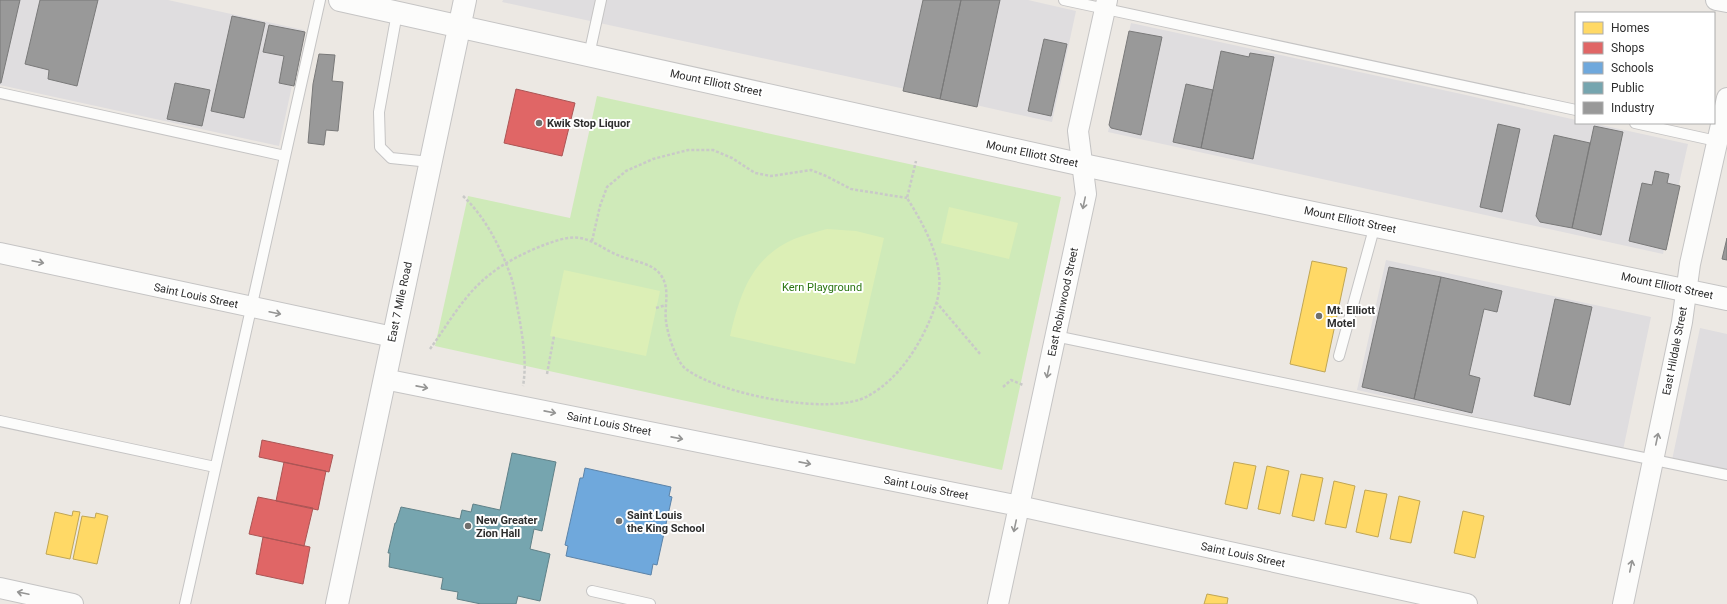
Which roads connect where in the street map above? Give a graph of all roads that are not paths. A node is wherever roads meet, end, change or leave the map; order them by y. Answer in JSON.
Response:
{"nodes":[{"id":1,"x":320,"y":0,"type":"edge"},
{"id":2,"x":340,"y":0,"type":"edge"},
{"id":3,"x":465,"y":0,"type":"edge"},
{"id":4,"x":602,"y":0,"type":"edge"},
{"id":5,"x":1064,"y":0,"type":"edge"},
{"id":6,"x":1716,"y":0,"type":"edge"},
{"id":7,"x":1727,"y":2,"type":"edge"},
{"id":8,"x":1106,"y":4,"type":"edge"},
{"id":9,"x":397,"y":13,"type":"junction"},
{"id":10,"x":459,"y":27,"type":"junction"},
{"id":11,"x":588,"y":55,"type":"junction"},
{"id":12,"x":0,"y":93,"type":"edge"},
{"id":13,"x":1727,"y":98,"type":"edge"},
{"id":14,"x":1575,"y":110,"type":"edge"},
{"id":15,"x":1640,"y":124,"type":"edge"},
{"id":16,"x":1722,"y":142,"type":"edge"},
{"id":17,"x":285,"y":156,"type":"junction"},
{"id":18,"x":430,"y":162,"type":"junction"},
{"id":19,"x":1083,"y":165,"type":"junction"},
{"id":20,"x":1375,"y":226,"type":"junction"},
{"id":21,"x":0,"y":253,"type":"edge"},
{"id":22,"x":1686,"y":290,"type":"junction"},
{"id":23,"x":1727,"y":299,"type":"edge"},
{"id":24,"x":251,"y":308,"type":"junction"},
{"id":25,"x":1055,"y":336,"type":"junction"},
{"id":26,"x":392,"y":337,"type":"junction"},
{"id":27,"x":1339,"y":356,"type":"dead end"},
{"id":28,"x":384,"y":380,"type":"junction"},
{"id":29,"x":0,"y":421,"type":"edge"},
{"id":30,"x":1653,"y":460,"type":"junction"},
{"id":31,"x":215,"y":467,"type":"junction"},
{"id":32,"x":1727,"y":475,"type":"edge"},
{"id":33,"x":1019,"y":506,"type":"junction"},
{"id":34,"x":0,"y":588,"type":"edge"},
{"id":35,"x":592,"y":591,"type":"dead end"},
{"id":36,"x":73,"y":604,"type":"edge"},
{"id":37,"x":185,"y":604,"type":"edge"},
{"id":38,"x":337,"y":604,"type":"edge"},
{"id":39,"x":650,"y":604,"type":"edge"},
{"id":40,"x":998,"y":604,"type":"edge"},
{"id":41,"x":1467,"y":604,"type":"edge"},
{"id":42,"x":1623,"y":604,"type":"edge"}],
"edges":[{"from":1,"to":17,"type":"lane"},
{"from":2,"to":9,"type":"street","name":"Mount Elliott Street"},
{"from":3,"to":10,"type":"street","name":"East 7 Mile Road"},
{"from":4,"to":11,"type":"lane"},
{"from":5,"to":8,"type":"lane"},
{"from":6,"to":7,"type":"street"},
{"from":8,"to":14,"type":"lane"},
{"from":8,"to":19,"type":"street","name":"East Robinwood Street"},
{"from":9,"to":10,"type":"street","name":"Mount Elliott Street"},
{"from":9,"to":18,"type":"lane"},
{"from":10,"to":11,"type":"street","name":"Mount Elliott Street"},
{"from":10,"to":18,"type":"street","name":"East 7 Mile Road"},
{"from":11,"to":19,"type":"street","name":"Mount Elliott Street"},
{"from":12,"to":17,"type":"lane"},
{"from":13,"to":16,"type":"street","name":"East Hildale Street"},
{"from":15,"to":16,"type":"lane"},
{"from":16,"to":22,"type":"street","name":"East Hildale Street"},
{"from":17,"to":24,"type":"lane"},
{"from":18,"to":26,"type":"street","name":"East 7 Mile Road"},
{"from":19,"to":20,"type":"street","name":"Mount Elliott Street"},
{"from":19,"to":25,"type":"street","name":"East Robinwood Street","one_way":true},
{"from":20,"to":22,"type":"street","name":"Mount Elliott Street"},
{"from":20,"to":27,"type":"lane"},
{"from":21,"to":24,"type":"street","name":"Saint Louis Street","one_way":true},
{"from":22,"to":23,"type":"street","name":"Mount Elliott Street"},
{"from":30,"to":22,"type":"street","name":"East Hildale Street","one_way":true},
{"from":24,"to":26,"type":"street","name":"Saint Louis Street","one_way":true},
{"from":24,"to":31,"type":"lane"},
{"from":25,"to":30,"type":"lane"},
{"from":25,"to":33,"type":"street","name":"East Robinwood Street","one_way":true},
{"from":26,"to":28,"type":"street","name":"East 7 Mile Road"},
{"from":28,"to":33,"type":"street","name":"Saint Louis Street","one_way":true},
{"from":28,"to":38,"type":"street","name":"East 7 Mile Road"},
{"from":29,"to":31,"type":"lane"},
{"from":30,"to":32,"type":"lane"},
{"from":42,"to":30,"type":"street","name":"East Hildale Street","one_way":true},
{"from":31,"to":37,"type":"lane"},
{"from":33,"to":40,"type":"street","name":"East Robinwood Street","one_way":true},
{"from":33,"to":41,"type":"street","name":"Saint Louis Street"},
{"from":36,"to":34,"type":"street","one_way":true},
{"from":35,"to":39,"type":"lane"}]}
